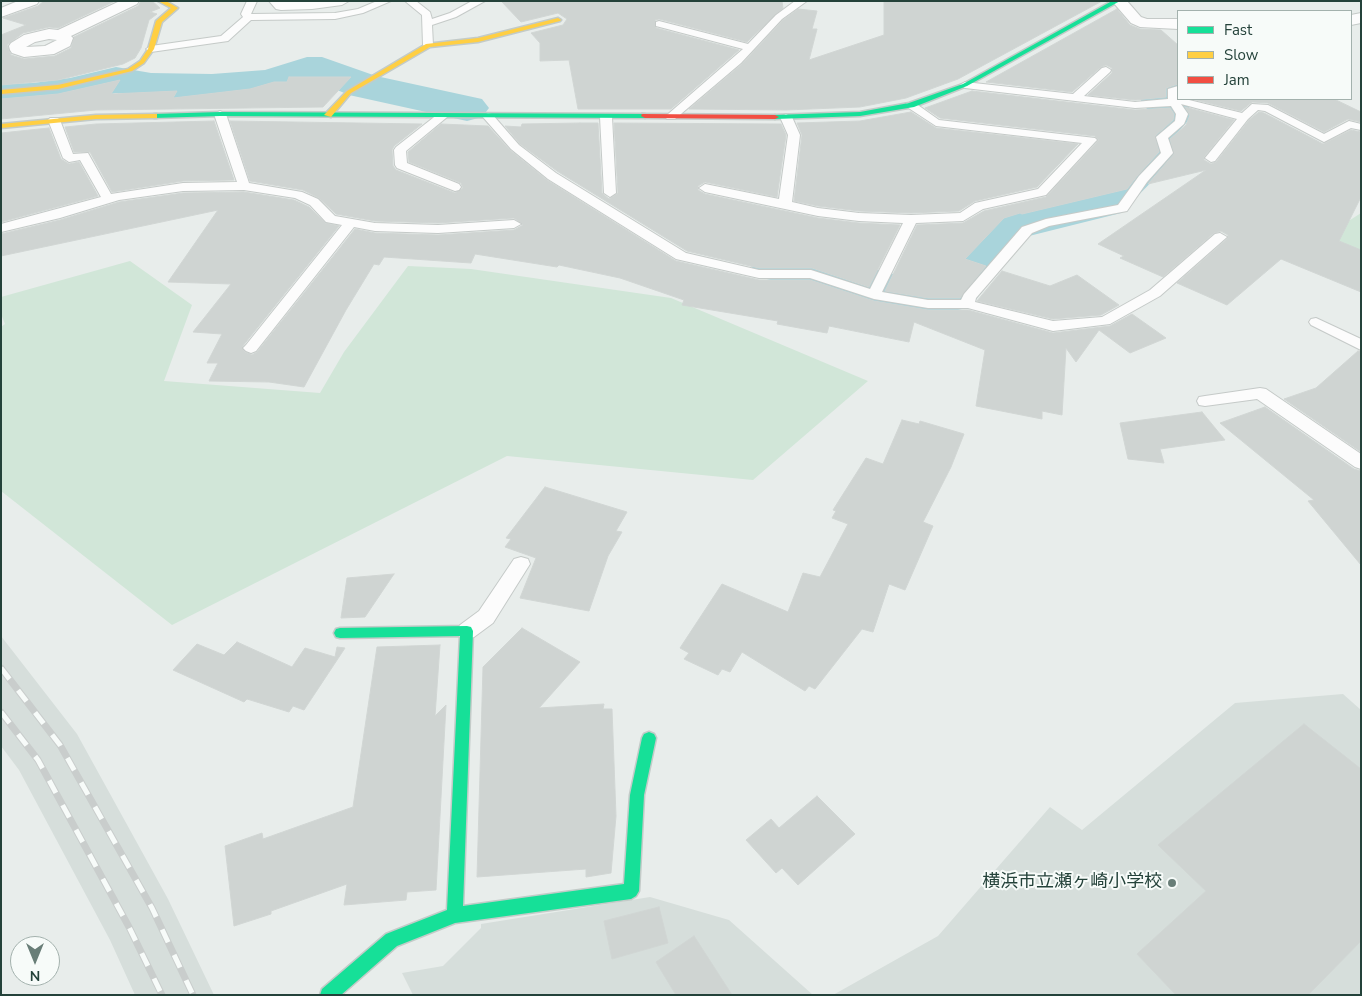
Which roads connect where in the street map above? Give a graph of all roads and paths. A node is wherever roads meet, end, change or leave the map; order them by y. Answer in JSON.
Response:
{"nodes":[{"id":1,"x":32,"y":1,"type":"edge"},
{"id":2,"x":132,"y":1,"type":"edge"},
{"id":3,"x":161,"y":1,"type":"edge"},
{"id":4,"x":252,"y":1,"type":"edge"},
{"id":5,"x":276,"y":1,"type":"edge"},
{"id":6,"x":342,"y":1,"type":"edge"},
{"id":7,"x":386,"y":1,"type":"edge"},
{"id":8,"x":410,"y":1,"type":"edge"},
{"id":9,"x":480,"y":1,"type":"edge"},
{"id":10,"x":802,"y":1,"type":"edge"},
{"id":11,"x":1118,"y":1,"type":"edge"},
{"id":12,"x":1,"y":13,"type":"edge"},
{"id":13,"x":248,"y":17,"type":"junction"},
{"id":14,"x":558,"y":20,"type":"dead end"},
{"id":15,"x":428,"y":23,"type":"junction"},
{"id":16,"x":659,"y":24,"type":"dead end"},
{"id":17,"x":1177,"y":24,"type":"edge"},
{"id":18,"x":11,"y":32,"type":"dead end"},
{"id":19,"x":428,"y":45,"type":"junction"},
{"id":20,"x":749,"y":47,"type":"junction"},
{"id":21,"x":151,"y":49,"type":"junction"},
{"id":22,"x":1106,"y":70,"type":"dead end"},
{"id":23,"x":965,"y":85,"type":"junction"},
{"id":24,"x":1,"y":92,"type":"edge"},
{"id":25,"x":1175,"y":97,"type":"edge"},
{"id":26,"x":1075,"y":98,"type":"junction"},
{"id":27,"x":1185,"y":100,"type":"edge"},
{"id":28,"x":911,"y":105,"type":"junction"},
{"id":29,"x":220,"y":114,"type":"junction"},
{"id":30,"x":328,"y":115,"type":"junction"},
{"id":31,"x":442,"y":116,"type":"junction"},
{"id":32,"x":488,"y":116,"type":"junction"},
{"id":33,"x":606,"y":117,"type":"junction"},
{"id":34,"x":671,"y":117,"type":"junction"},
{"id":35,"x":786,"y":117,"type":"junction"},
{"id":36,"x":1244,"y":117,"type":"junction"},
{"id":37,"x":54,"y":120,"type":"junction"},
{"id":38,"x":1,"y":126,"type":"edge"},
{"id":39,"x":1361,"y":127,"type":"edge"},
{"id":40,"x":1211,"y":158,"type":"dead end"},
{"id":41,"x":244,"y":186,"type":"junction"},
{"id":42,"x":454,"y":187,"type":"dead end"},
{"id":43,"x":705,"y":188,"type":"dead end"},
{"id":44,"x":610,"y":193,"type":"dead end"},
{"id":45,"x":108,"y":199,"type":"junction"},
{"id":46,"x":785,"y":204,"type":"junction"},
{"id":47,"x":910,"y":220,"type":"junction"},
{"id":48,"x":350,"y":222,"type":"junction"},
{"id":49,"x":514,"y":224,"type":"dead end"},
{"id":50,"x":1,"y":228,"type":"edge"},
{"id":51,"x":1220,"y":237,"type":"dead end"},
{"id":52,"x":877,"y":290,"type":"junction"},
{"id":53,"x":968,"y":304,"type":"junction"},
{"id":54,"x":1316,"y":322,"type":"dead end"},
{"id":55,"x":1361,"y":345,"type":"edge"},
{"id":56,"x":251,"y":348,"type":"dead end"},
{"id":57,"x":1205,"y":401,"type":"dead end"},
{"id":58,"x":1361,"y":463,"type":"edge"},
{"id":59,"x":521,"y":564,"type":"dead end"},
{"id":60,"x":467,"y":631,"type":"junction"},
{"id":61,"x":340,"y":633,"type":"dead end"},
{"id":62,"x":649,"y":738,"type":"dead end"},
{"id":63,"x":455,"y":915,"type":"junction"},
{"id":64,"x":328,"y":995,"type":"edge"}],
"edges":[{"from":1,"to":12,"type":"street"},
{"from":2,"to":18,"type":"street"},
{"from":3,"to":21,"type":"street"},
{"from":4,"to":13,"type":"lane"},
{"from":5,"to":6,"type":"street"},
{"from":7,"to":13,"type":"lane"},
{"from":8,"to":15,"type":"lane"},
{"from":9,"to":15,"type":"lane"},
{"from":10,"to":20,"type":"lane"},
{"from":11,"to":17,"type":"street"},
{"from":11,"to":23,"type":"street"},
{"from":13,"to":21,"type":"lane"},
{"from":14,"to":19,"type":"street"},
{"from":15,"to":19,"type":"lane"},
{"from":16,"to":20,"type":"lane"},
{"from":19,"to":30,"type":"street"},
{"from":20,"to":34,"type":"lane"},
{"from":21,"to":24,"type":"street"},
{"from":22,"to":26,"type":"lane"},
{"from":23,"to":26,"type":"lane"},
{"from":23,"to":28,"type":"street"},
{"from":25,"to":26,"type":"lane"},
{"from":25,"to":53,"type":"lane"},
{"from":27,"to":36,"type":"lane"},
{"from":28,"to":35,"type":"street"},
{"from":28,"to":47,"type":"lane"},
{"from":29,"to":30,"type":"street"},
{"from":29,"to":37,"type":"street"},
{"from":29,"to":41,"type":"lane"},
{"from":30,"to":31,"type":"street"},
{"from":31,"to":32,"type":"street"},
{"from":31,"to":42,"type":"lane"},
{"from":32,"to":33,"type":"street"},
{"from":32,"to":52,"type":"lane"},
{"from":33,"to":34,"type":"street"},
{"from":33,"to":44,"type":"lane"},
{"from":34,"to":35,"type":"street"},
{"from":35,"to":46,"type":"lane"},
{"from":36,"to":39,"type":"lane"},
{"from":36,"to":40,"type":"lane"},
{"from":37,"to":38,"type":"street"},
{"from":37,"to":45,"type":"lane"},
{"from":41,"to":45,"type":"lane"},
{"from":41,"to":48,"type":"lane"},
{"from":43,"to":46,"type":"lane"},
{"from":45,"to":50,"type":"lane"},
{"from":46,"to":47,"type":"lane"},
{"from":47,"to":52,"type":"lane"},
{"from":48,"to":49,"type":"lane"},
{"from":48,"to":56,"type":"lane"},
{"from":51,"to":53,"type":"lane"},
{"from":52,"to":53,"type":"lane"},
{"from":54,"to":55,"type":"lane"},
{"from":57,"to":58,"type":"lane"},
{"from":59,"to":60,"type":"lane"},
{"from":60,"to":61,"type":"street"},
{"from":60,"to":63,"type":"street"},
{"from":62,"to":63,"type":"street"},
{"from":63,"to":64,"type":"street"}]}
